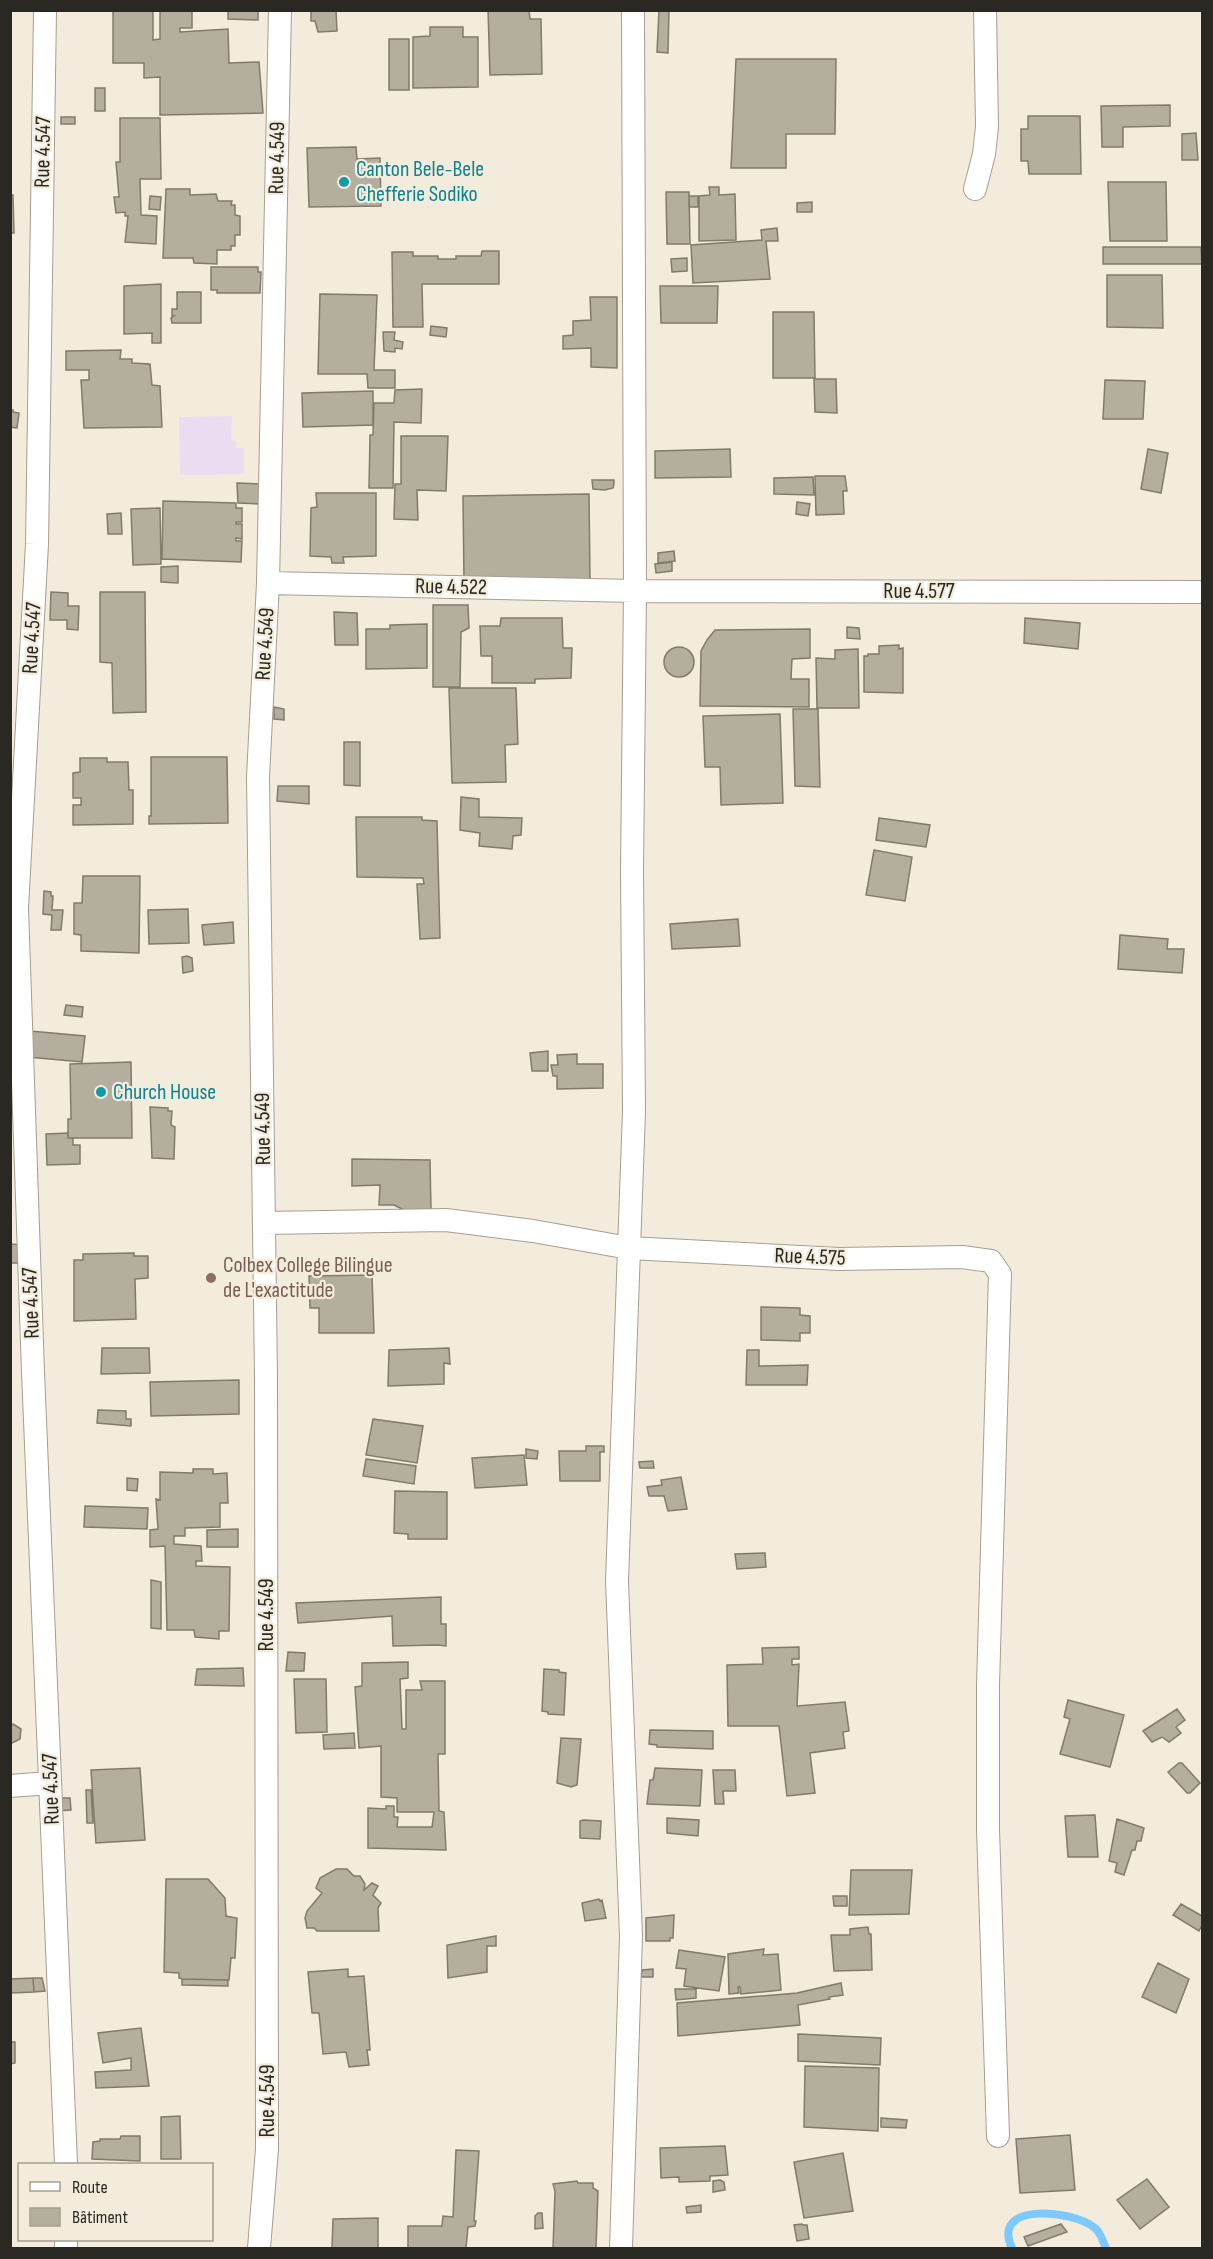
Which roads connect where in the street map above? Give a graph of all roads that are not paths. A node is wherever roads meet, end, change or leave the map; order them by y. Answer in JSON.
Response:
{"nodes":[{"id":1,"x":45,"y":10,"type":"edge"},
{"id":2,"x":280,"y":10,"type":"edge"},
{"id":3,"x":633,"y":10,"type":"edge"},
{"id":4,"x":985,"y":10,"type":"edge"},
{"id":5,"x":975,"y":189,"type":"dead end"},
{"id":6,"x":267,"y":583,"type":"junction"},
{"id":7,"x":635,"y":591,"type":"junction"},
{"id":8,"x":1203,"y":592,"type":"edge"},
{"id":9,"x":264,"y":1223,"type":"junction"},
{"id":10,"x":629,"y":1248,"type":"junction"},
{"id":11,"x":50,"y":1783,"type":"junction"},
{"id":12,"x":10,"y":1786,"type":"edge"},
{"id":13,"x":998,"y":2136,"type":"dead end"},
{"id":14,"x":66,"y":2163,"type":"edge"},
{"id":15,"x":259,"y":2248,"type":"edge"},
{"id":16,"x":621,"y":2248,"type":"edge"}],
"edges":[{"from":1,"to":11,"type":"street","name":"Rue 4.547"},
{"from":2,"to":6,"type":"street","name":"Rue 4.549"},
{"from":3,"to":7,"type":"street"},
{"from":4,"to":5,"type":"street"},
{"from":6,"to":7,"type":"street","name":"Rue 4.522"},
{"from":6,"to":9,"type":"street","name":"Rue 4.549"},
{"from":7,"to":8,"type":"street","name":"Rue 4.577"},
{"from":7,"to":10,"type":"street"},
{"from":9,"to":10,"type":"street","name":"Rue 4.575"},
{"from":9,"to":15,"type":"street","name":"Rue 4.549"},
{"from":10,"to":13,"type":"street","name":"Rue 4.575"},
{"from":10,"to":16,"type":"street"},
{"from":11,"to":12,"type":"street"},
{"from":11,"to":14,"type":"street","name":"Rue 4.547"}]}
